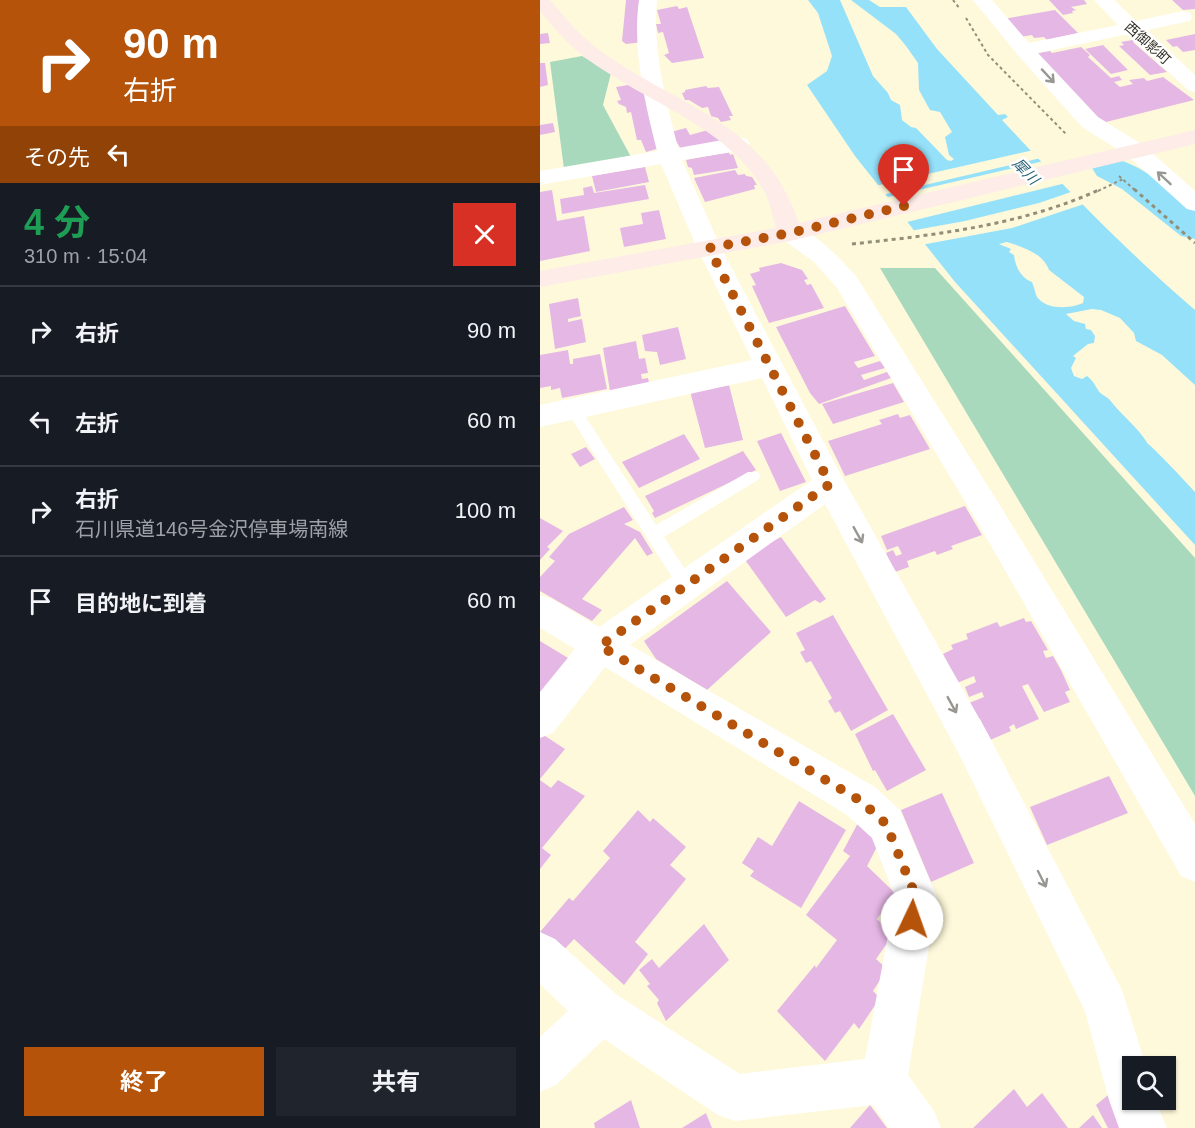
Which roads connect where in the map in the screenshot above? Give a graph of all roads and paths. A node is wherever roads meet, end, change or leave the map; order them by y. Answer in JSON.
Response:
{"nodes":[{"id":1,"x":540,"y":0,"type":"edge"},
{"id":2,"x":648,"y":0,"type":"edge"},
{"id":3,"x":982,"y":0,"type":"edge"},
{"id":4,"x":1103,"y":0,"type":"edge"},
{"id":5,"x":1163,"y":0,"type":"edge"},
{"id":6,"x":1192,"y":16,"type":"edge"},
{"id":7,"x":1131,"y":28,"type":"junction"},
{"id":8,"x":1024,"y":50,"type":"junction"},
{"id":9,"x":1195,"y":86,"type":"edge"},
{"id":10,"x":653,"y":92,"type":"junction"},
{"id":11,"x":1195,"y":137,"type":"edge"},
{"id":12,"x":739,"y":144,"type":"junction"},
{"id":13,"x":1127,"y":152,"type":"junction"},
{"id":14,"x":669,"y":156,"type":"junction"},
{"id":15,"x":1152,"y":168,"type":"junction"},
{"id":16,"x":540,"y":178,"type":"edge"},
{"id":17,"x":1195,"y":204,"type":"edge"},
{"id":18,"x":805,"y":230,"type":"junction"},
{"id":19,"x":844,"y":245,"type":"dead end"},
{"id":20,"x":709,"y":248,"type":"junction"},
{"id":21,"x":540,"y":279,"type":"edge"},
{"id":22,"x":770,"y":366,"type":"junction"},
{"id":23,"x":573,"y":408,"type":"junction"},
{"id":24,"x":540,"y":416,"type":"edge"},
{"id":25,"x":753,"y":476,"type":"dead end"},
{"id":26,"x":830,"y":484,"type":"junction"},
{"id":27,"x":654,"y":535,"type":"junction"},
{"id":28,"x":686,"y":585,"type":"junction"},
{"id":29,"x":540,"y":610,"type":"edge"},
{"id":30,"x":600,"y":646,"type":"junction"},
{"id":31,"x":540,"y":720,"type":"edge"},
{"id":32,"x":1195,"y":862,"type":"edge"},
{"id":33,"x":540,"y":954,"type":"edge"},
{"id":34,"x":601,"y":1011,"type":"junction"},
{"id":35,"x":540,"y":1069,"type":"edge"},
{"id":36,"x":884,"y":1080,"type":"junction"},
{"id":37,"x":917,"y":1128,"type":"edge"},
{"id":38,"x":1143,"y":1128,"type":"edge"}],
"edges":[{"from":1,"to":10,"type":"main road"},
{"from":2,"to":10,"type":"street"},
{"from":3,"to":8,"type":"street"},
{"from":4,"to":7,"type":"street","name":"西御影町"},
{"from":5,"to":6,"type":"street"},
{"from":6,"to":7,"type":"street"},
{"from":7,"to":8,"type":"street"},
{"from":7,"to":9,"type":"street","name":"西御影町"},
{"from":8,"to":13,"type":"street","one_way":true},
{"from":10,"to":12,"type":"main road"},
{"from":10,"to":14,"type":"street"},
{"from":11,"to":13,"type":"main road"},
{"from":12,"to":14,"type":"street"},
{"from":12,"to":18,"type":"main road"},
{"from":13,"to":15,"type":"street"},
{"from":13,"to":18,"type":"main road"},
{"from":14,"to":16,"type":"street"},
{"from":14,"to":20,"type":"street"},
{"from":17,"to":15,"type":"street","one_way":true},
{"from":15,"to":19,"type":"path"},
{"from":18,"to":20,"type":"main road"},
{"from":18,"to":32,"type":"street"},
{"from":20,"to":21,"type":"main road"},
{"from":20,"to":22,"type":"street"},
{"from":22,"to":23,"type":"street"},
{"from":22,"to":26,"type":"street"},
{"from":23,"to":24,"type":"street"},
{"from":23,"to":27,"type":"lane"},
{"from":25,"to":27,"type":"lane"},
{"from":26,"to":28,"type":"street"},
{"from":26,"to":38,"type":"street","one_way":true},
{"from":27,"to":28,"type":"lane"},
{"from":28,"to":30,"type":"street"},
{"from":29,"to":30,"type":"street"},
{"from":30,"to":31,"type":"street"},
{"from":30,"to":36,"type":"street"},
{"from":33,"to":34,"type":"street"},
{"from":34,"to":35,"type":"street"},
{"from":34,"to":36,"type":"street"},
{"from":36,"to":37,"type":"street"}]}
